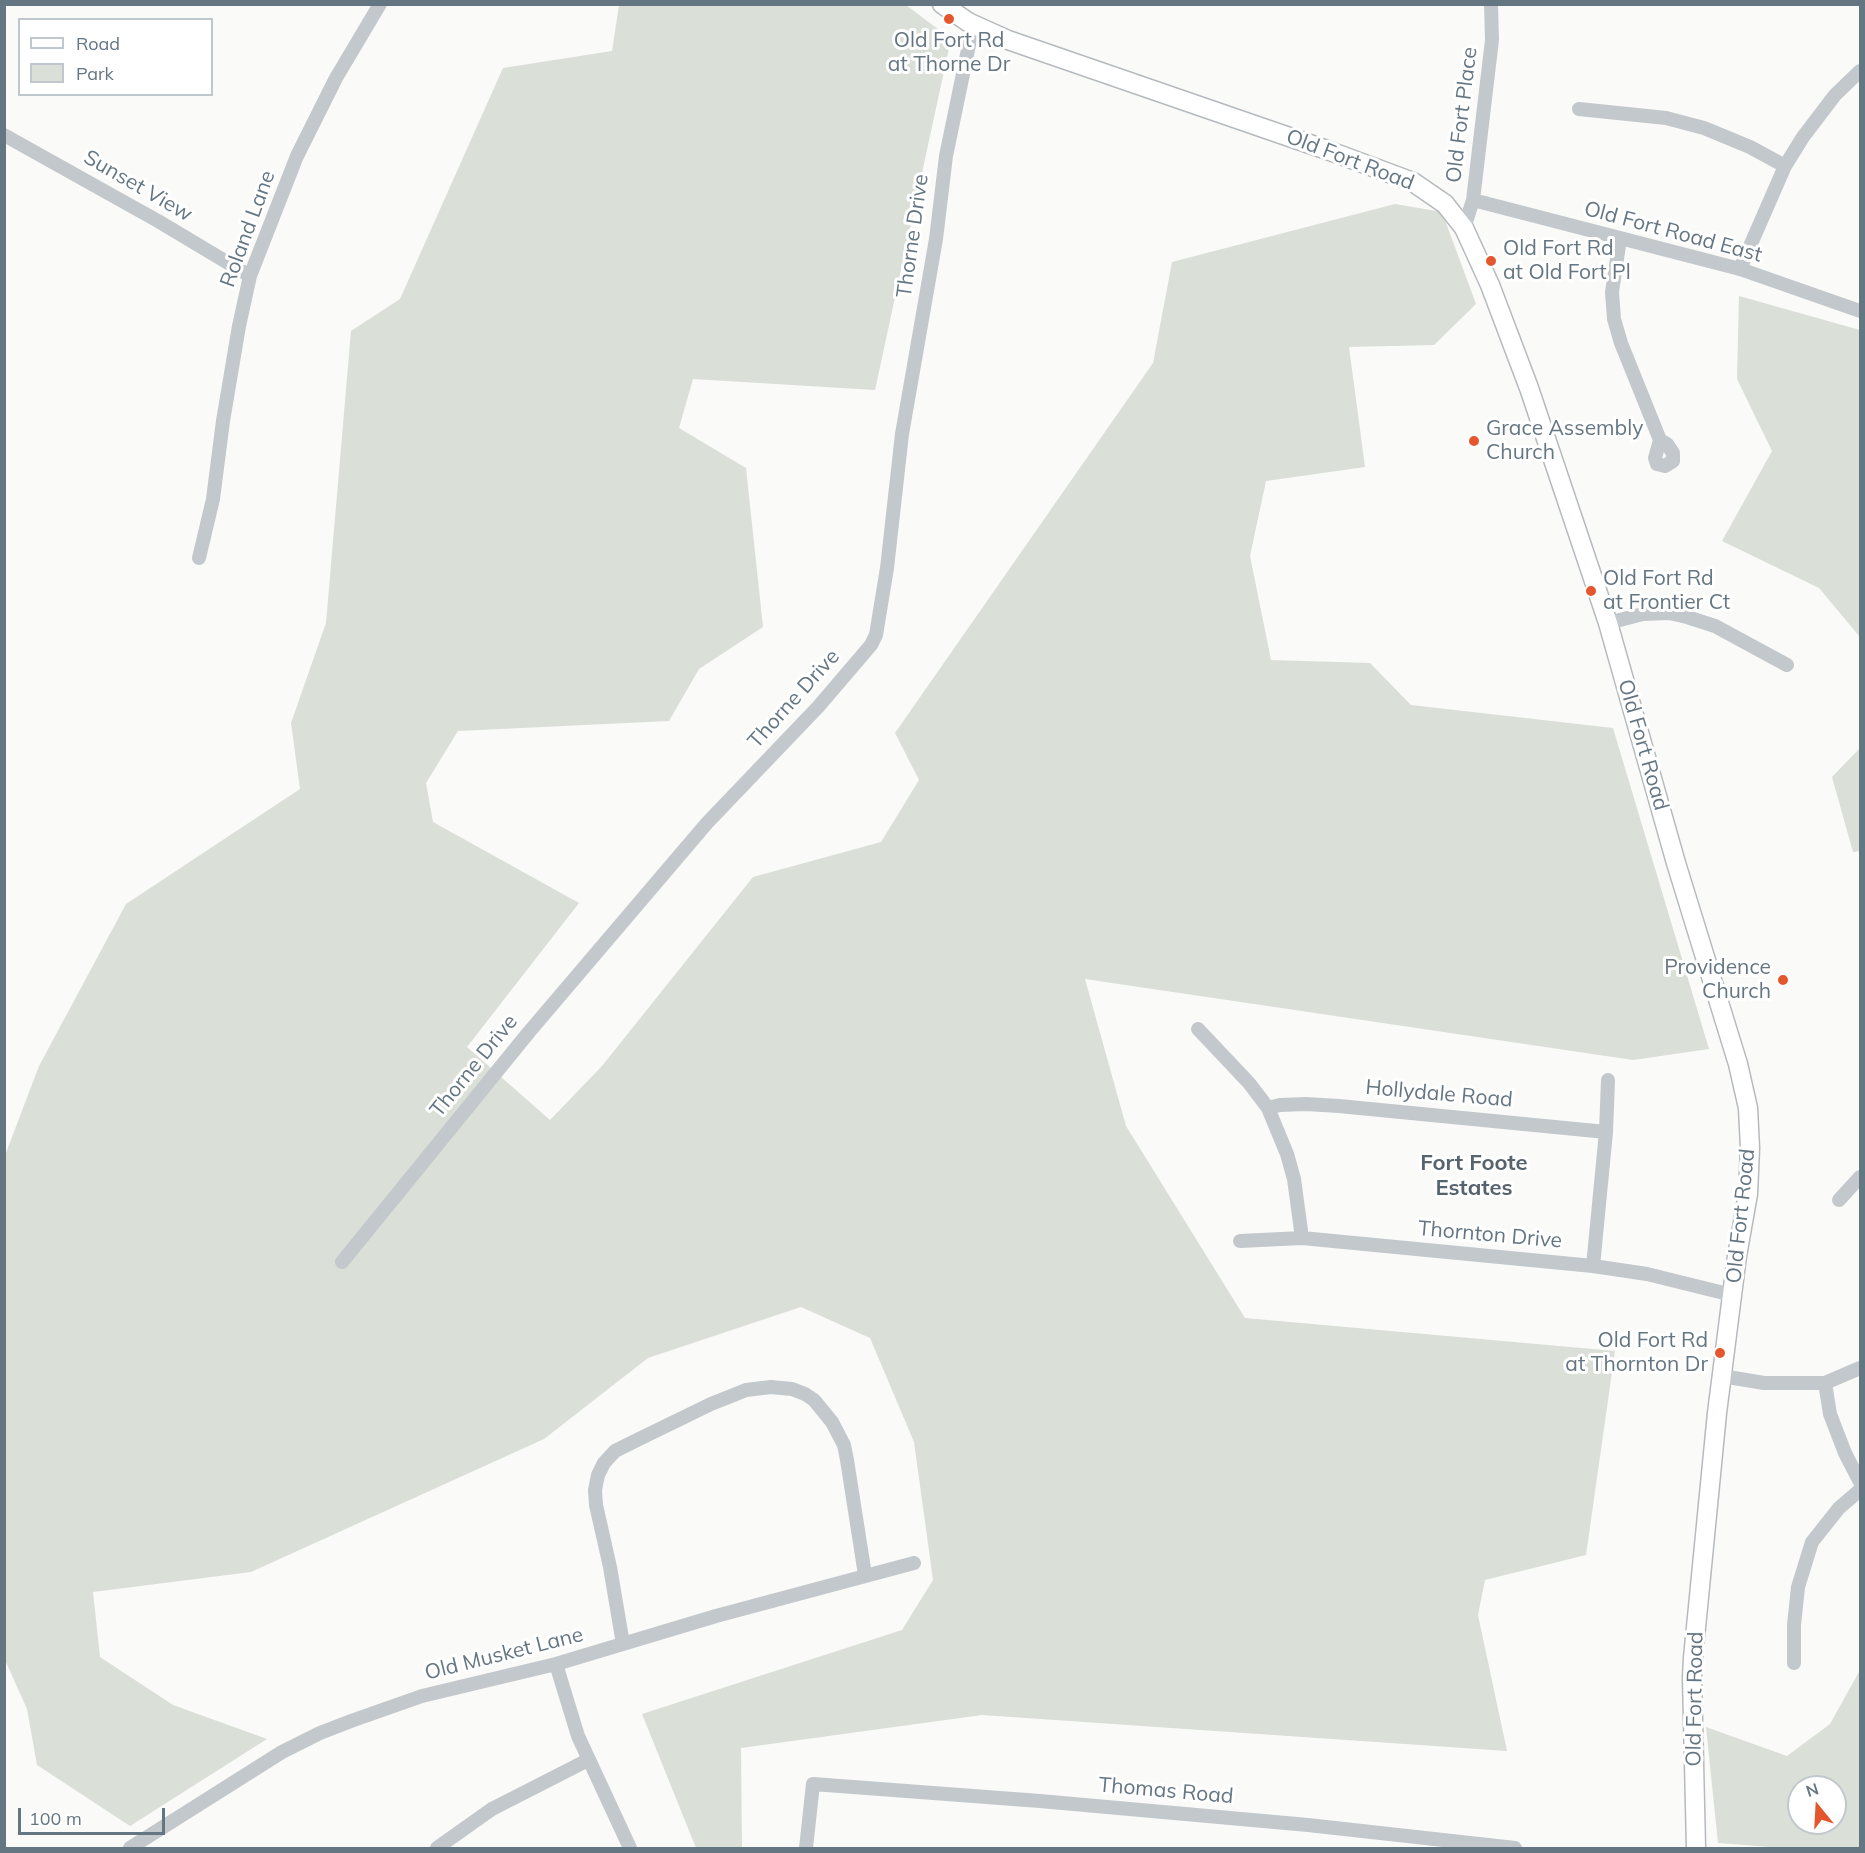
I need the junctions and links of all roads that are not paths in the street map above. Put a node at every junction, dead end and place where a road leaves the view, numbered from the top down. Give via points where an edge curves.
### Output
1 (380, 4) edge
2 (1491, 4) edge
3 (948, 6) edge
4 (976, 26) junction
5 (1860, 71) edge
6 (1580, 109) dead end
7 (4, 135) edge
8 (1785, 166) junction
9 (1473, 200) junction
10 (1464, 228) junction
11 (1620, 239) junction
12 (1740, 269) junction
13 (250, 276) junction
14 (1860, 311) edge
15 (1660, 440) dead end
16 (199, 558) dead end
17 (1608, 623) junction
18 (1787, 665) dead end
19 (1198, 1029) dead end
20 (1608, 1080) dead end
21 (1268, 1108) junction
22 (1606, 1132) junction
23 (1860, 1177) edge
24 (1839, 1200) dead end
25 (1302, 1239) junction
26 (1240, 1241) dead end
27 (342, 1262) dead end
28 (1593, 1266) junction
29 (1732, 1295) junction
30 (1860, 1368) edge
31 (1722, 1376) junction
32 (1825, 1383) junction
33 (1860, 1482) edge
34 (1860, 1490) edge
35 (914, 1563) dead end
36 (865, 1575) junction
37 (623, 1644) junction
38 (1794, 1663) dead end
39 (556, 1664) junction
40 (588, 1760) junction
41 (1486, 1847) edge
42 (130, 1848) edge
43 (437, 1848) edge
44 (630, 1848) edge
45 (806, 1848) edge
46 (1515, 1848) edge
47 (1696, 1848) edge

1 - 13 street, Roland Lane via 336,78 297,156
2 - 9 street, Old Fort Place via 1492,40
3 - 4 main road, Old Fort Road
4 - 10 main road, Old Fort Road via 1403,177 1438,198
4 - 27 street, Thorne Drive via 946,156 936,239 902,434 887,568 871,645 818,707 707,822 522,1040
5 - 8 street via 1821,112
6 - 8 street via 1666,118 1704,128
7 - 13 street, Sunset View
8 - 12 street
9 - 10 street, Old Fort Place
9 - 11 street, Old Fort Road East
10 - 17 main road, Old Fort Road via 1530,387
11 - 12 street, Old Fort Road East
11 - 15 street via 1612,292 1614,319
12 - 14 street, Old Fort Road East
13 - 16 street, Roland Lane via 223,421 213,500
17 - 18 street via 1643,614 1687,617 1715,626
17 - 29 main road, Old Fort Road via 1745,1092 1749,1170
19 - 21 street
20 - 22 street
21 - 22 street, Hollydale Road via 1339,1106
21 - 25 street via 1294,1179
22 - 28 street
23 - 24 street
25 - 26 street, Thornton Drive
25 - 28 street, Thornton Drive
28 - 29 street, Thornton Drive via 1647,1274
29 - 31 main road, Old Fort Road
30 - 32 street
31 - 32 street via 1764,1383
31 - 47 main road, Old Fort Road via 1692,1677
32 - 33 street via 1830,1414
34 - 38 street via 1839,1508 1812,1542 1798,1587
35 - 36 street, Old Musket Lane
36 - 37 street, Old Musket Lane
36 - 37 street via 846,1453 832,1422 814,1400 799,1391 771,1387 746,1390 615,1451 598,1475 596,1505
37 - 39 street, Old Musket Lane
39 - 40 street
39 - 42 street, Old Musket Lane via 422,1696 320,1733 246,1774
40 - 43 street via 492,1809
40 - 44 street
41 - 45 street, Thomas Road via 1308,1825 813,1784
41 - 46 street, Thomas Road

